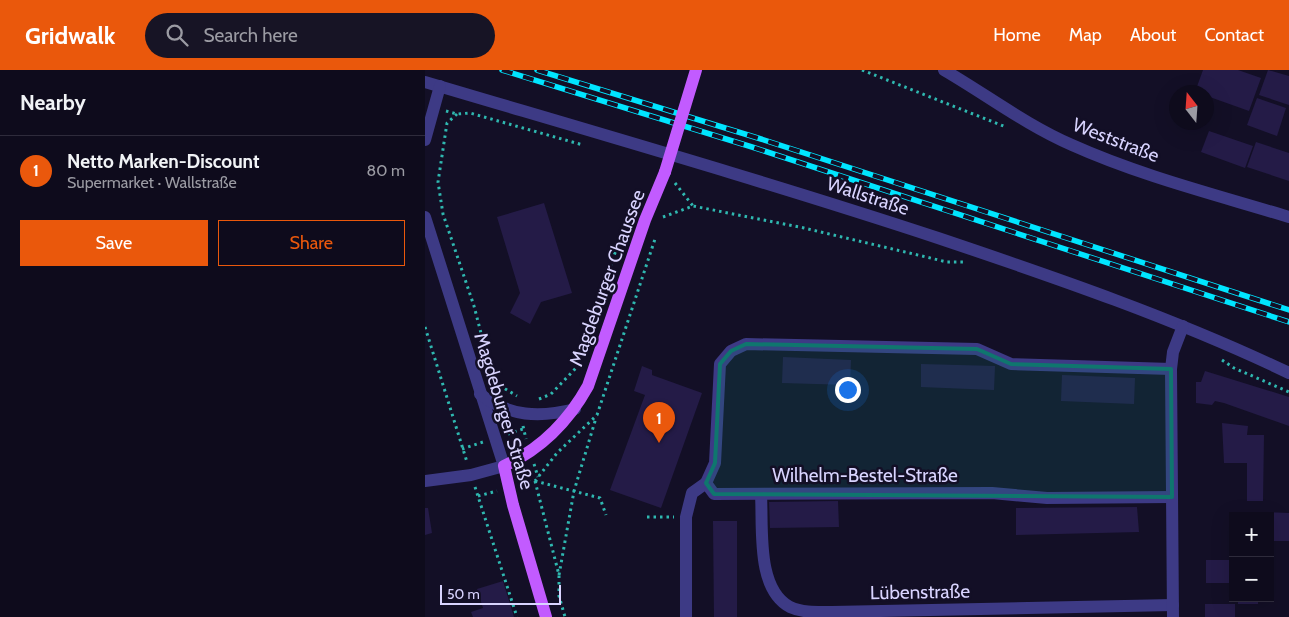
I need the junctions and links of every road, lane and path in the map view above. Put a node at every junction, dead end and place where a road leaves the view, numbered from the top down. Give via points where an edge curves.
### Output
1 (697, 70) edge
2 (862, 70) edge
3 (944, 70) edge
4 (425, 82) edge
5 (439, 86) junction
6 (1015, 130) dead end
7 (425, 140) edge
8 (587, 146) dead end
9 (674, 183) dead end
10 (693, 206) junction
11 (425, 217) edge
12 (663, 217) dead end
13 (1289, 217) edge
14 (629, 219) dead end
15 (955, 257) dead end
16 (1183, 326) junction
17 (425, 327) edge
18 (1221, 359) dead end
19 (1171, 369) junction
20 (1289, 373) edge
21 (1289, 392) edge
22 (480, 394) junction
23 (523, 400) dead end
24 (531, 400) dead end
25 (575, 409) junction
26 (597, 415) dead end
27 (494, 438) junction
28 (504, 466) junction
29 (425, 481) edge
30 (706, 483) junction
31 (574, 491) junction
32 (761, 495) junction
33 (478, 496) dead end
34 (1172, 497) junction
35 (606, 516) dead end
36 (647, 517) dead end
37 (686, 517) junction
38 (559, 575) junction
39 (1173, 611) edge
40 (517, 617) edge
41 (546, 617) edge
42 (565, 617) edge
43 (686, 617) edge

1 - 25 main road, Magdeburger Chaussee, bridge via 665,172 636,245 597,363
2 - 6 path
3 - 13 street, Weststraße via 1009,112 1071,145 1114,162
4 - 5 street, Wallstraße
5 - 7 street
5 - 16 street, Wallstraße via 867,215 1092,291
8 - 23 path via 470,113 457,114 447,123 438,182 443,214 474,306 489,368 501,387
9 - 10 path
10 - 12 path
10 - 15 path via 947,262 964,261
11 - 22 street, Magdeburger Straße
14 - 24 path via 576,368 551,394
16 - 19 street, Lübenstraße via 1173,352
16 - 20 street, Wallstraße
17 - 27 path via 462,449
18 - 21 path
19 - 30 street via 1011,364 977,349 746,344 731,351 721,364 715,463
19 - 34 street, Lübenstraße
22 - 25 street via 498,406 522,414 546,415
22 - 27 street, Magdeburger Straße
25 - 28 main road, Magdeburger Chaussee via 545,440
26 - 31 path
27 - 28 street, Magdeburger Straße
28 - 29 street via 471,475
28 - 41 main road, Magdeburger Straße
30 - 32 street, Wilhelm-Bestel-Straße via 714,494
30 - 37 street via 692,493
31 - 35 path via 600,498
31 - 38 path
31 - 38 path via 535,481
32 - 34 street, Wilhelm-Bestel-Straße via 992,493 1047,498
32 - 39 street, Lübenstraße via 764,564 770,586 779,599 808,612
33 - 40 path
34 - 39 street, Lübenstraße
36 - 37 path
37 - 43 street
38 - 42 path via 559,596

